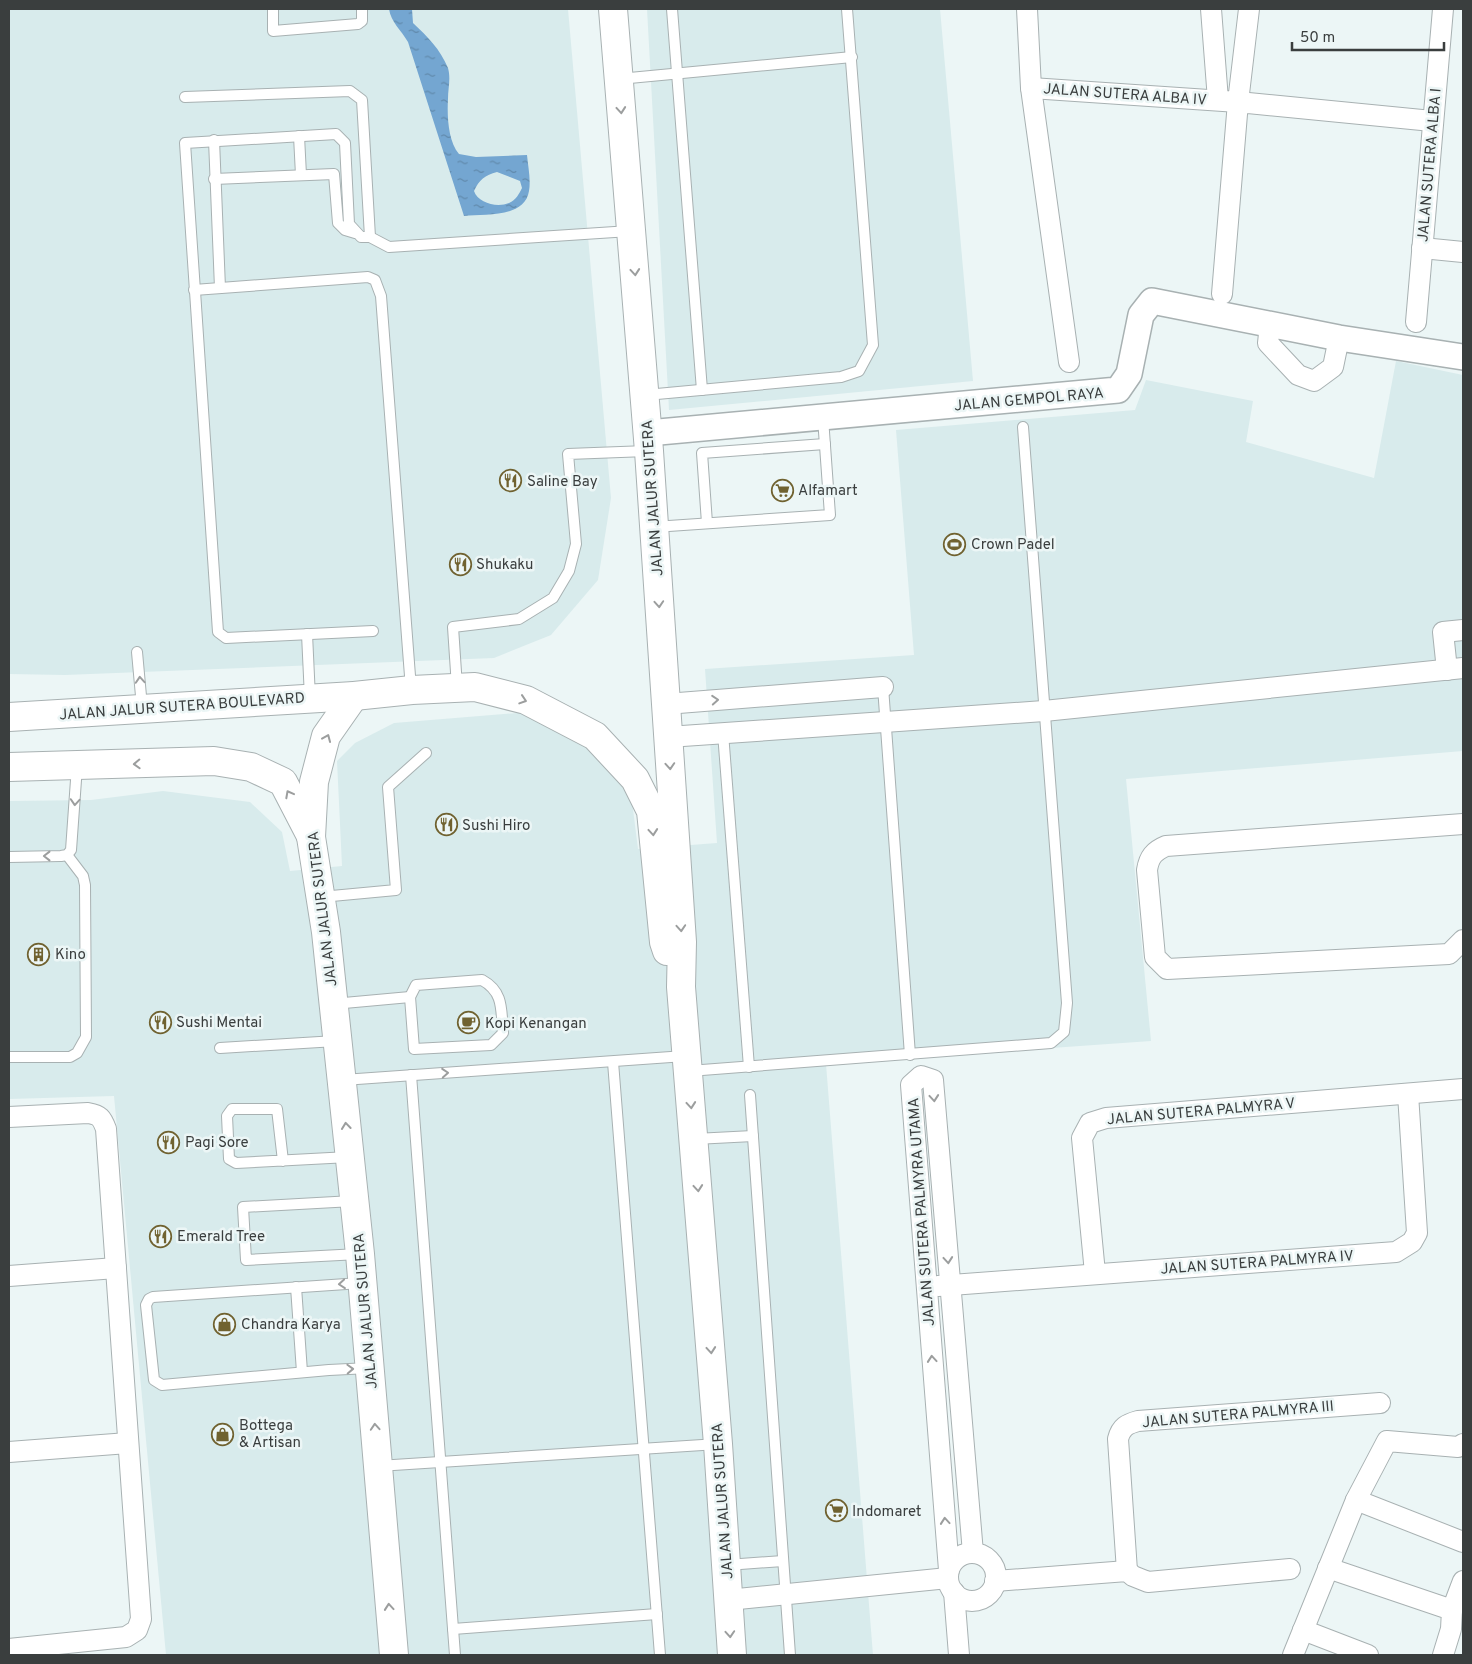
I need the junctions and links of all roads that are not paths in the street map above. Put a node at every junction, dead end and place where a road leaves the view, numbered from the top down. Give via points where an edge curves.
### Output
1 (273, 9) edge
2 (362, 9) edge
3 (613, 9) edge
4 (672, 9) edge
5 (847, 9) edge
6 (1027, 9) edge
7 (1211, 9) edge
8 (1249, 9) edge
9 (1444, 9) edge
10 (852, 58) junction
11 (676, 74) junction
12 (619, 79) junction
13 (1031, 88) junction
14 (186, 98) dead end
15 (1228, 101) junction
16 (1432, 121) junction
17 (298, 136) junction
18 (214, 140) junction
19 (300, 175) junction
20 (214, 179) junction
21 (631, 231) junction
22 (356, 234) junction
23 (370, 237) junction
24 (1422, 248) junction
25 (1463, 252) edge
26 (220, 288) junction
27 (194, 290) junction
28 (1222, 294) dead end
29 (1416, 322) dead end
30 (1270, 325) junction
31 (1339, 338) junction
32 (1463, 357) edge
33 (1069, 362) dead end
34 (702, 390) junction
35 (645, 395) junction
36 (823, 418) junction
37 (1023, 427) dead end
38 (648, 442) junction
39 (825, 444) junction
40 (707, 524) junction
41 (654, 527) junction
42 (1463, 630) edge
43 (372, 631) dead end
44 (307, 634) junction
45 (137, 652) dead end
46 (1455, 669) edge
47 (883, 687) joint
48 (457, 688) junction
49 (412, 690) junction
50 (354, 696) junction
51 (310, 698) junction
52 (666, 704) junction
53 (142, 708) junction
54 (1044, 711) junction
55 (9, 717) edge
56 (885, 722) junction
57 (724, 733) junction
58 (668, 737) junction
59 (426, 753) dead end
60 (9, 766) edge
61 (77, 766) junction
62 (1463, 824) edge
63 (311, 837) junction
64 (67, 855) junction
65 (9, 857) edge
66 (320, 897) junction
67 (1463, 940) edge
68 (681, 987) junction
69 (410, 996) junction
70 (333, 1004) junction
71 (337, 1041) junction
72 (220, 1048) dead end
73 (910, 1055) junction
74 (9, 1057) edge
75 (613, 1062) junction
76 (687, 1064) junction
77 (749, 1067) junction
78 (410, 1075) junction
79 (341, 1080) junction
80 (1463, 1089) edge
81 (1408, 1094) junction
82 (750, 1095) dead end
83 (9, 1117) edge
84 (753, 1136) junction
85 (694, 1139) junction
86 (350, 1157) junction
87 (283, 1161) junction
88 (354, 1201) junction
89 (360, 1254) junction
90 (116, 1268) junction
91 (1095, 1273) junction
92 (9, 1276) edge
93 (362, 1283) junction
94 (950, 1284) junction
95 (296, 1287) junction
96 (926, 1287) junction
97 (370, 1368) junction
98 (302, 1372) junction
99 (1380, 1403) dead end
100 (128, 1443) junction
101 (718, 1444) junction
102 (1463, 1444) edge
103 (643, 1449) junction
104 (9, 1452) edge
105 (438, 1462) junction
106 (377, 1466) junction
107 (1356, 1500) junction
108 (1463, 1542) edge
109 (973, 1553) junction
110 (783, 1561) junction
111 (726, 1565) junction
112 (1328, 1568) junction
113 (1127, 1570) junction
114 (1290, 1570) dead end
115 (950, 1580) junction
116 (995, 1581) junction
117 (1463, 1581) edge
118 (786, 1594) junction
119 (728, 1600) junction
120 (1452, 1610) junction
121 (656, 1614) junction
122 (453, 1629) junction
123 (1303, 1630) junction
124 (9, 1649) edge
125 (394, 1655) edge
126 (455, 1655) edge
127 (660, 1655) edge
128 (732, 1655) edge
129 (790, 1655) edge
130 (959, 1655) edge
131 (1293, 1655) edge
132 (1368, 1655) edge
133 (1443, 1655) edge

1 - 2 lane via 273,30 358,24 362,21
3 - 12 main road, JALAN JALUR SUTERA
4 - 11 lane
5 - 10 lane
6 - 13 street, JALAN SUTERA ALBA IV
7 - 15 street
8 - 15 street
9 - 16 street, JALAN SUTERA ALBA I
10 - 11 lane
10 - 34 lane via 873,345 859,371 841,377
11 - 12 lane
11 - 34 lane
12 -> 21 main road, JALAN JALUR SUTERA
13 - 15 street, JALAN SUTERA ALBA IV
13 - 33 street
14 - 23 lane via 350,91 362,100
15 - 16 street, JALAN SUTERA ALBA IV
15 - 28 street
16 - 24 street, JALAN SUTERA ALBA I
17 - 18 lane
17 - 19 lane
17 - 22 lane via 336,134 345,142 349,224
18 - 20 lane
18 - 27 lane via 185,143
19 - 20 lane
19 - 22 lane via 334,174 338,222 345,230
20 - 26 lane
21 - 23 lane via 389,247
21 -> 35 main road, JALAN JALUR SUTERA
22 - 23 lane
24 - 25 street
24 - 29 street, JALAN SUTERA ALBA I
26 - 27 lane
26 - 49 lane via 368,277 375,280 379,288
27 - 44 lane via 218,632 226,638
30 - 31 street, JALAN GEMPOL RAYA
30 - 31 street via 1268,343 1298,375 1314,381 1333,368
30 - 36 street, JALAN GEMPOL RAYA via 1152,301 1141,315 1129,374 1118,390
31 - 32 street, JALAN GEMPOL RAYA
34 - 35 lane
35 - 38 main road, JALAN JALUR SUTERA
36 - 38 street, JALAN GEMPOL RAYA
36 - 39 lane
37 - 54 lane
38 - 41 main road, JALAN JALUR SUTERA
38 - 48 lane via 568,454 576,544 569,571 552,598 519,619 453,627
39 - 40 lane via 702,453
39 - 40 lane via 830,515
40 - 41 lane
41 -> 52 main road, JALAN JALUR SUTERA
42 - 46 street via 1443,632
43 - 44 lane
44 - 51 lane
53 -> 45 lane
46 - 54 street
52 -> 47 street
47 - 56 lane
48 - 49 main road, JALAN JALUR SUTERA
48 -> 68 main road, JALAN JALUR SUTERA via 476,687 526,700 595,736 635,779 652,811 664,942
49 - 50 main road, JALAN JALUR SUTERA
50 - 51 main road, JALAN JALUR SUTERA BOULEVARD
63 -> 50 main road, JALAN JALUR SUTERA via 314,782 326,736
51 - 53 main road, JALAN JALUR SUTERA BOULEVARD
52 - 58 main road, JALAN JALUR SUTERA
53 - 55 main road, JALAN JALUR SUTERA BOULEVARD
54 - 56 street
54 - 73 lane via 1067,1003 1064,1032 1050,1043
56 - 57 street
56 - 73 lane
57 - 58 street
57 - 77 lane
58 -> 68 main road, JALAN JALUR SUTERA via 682,942
59 - 66 lane via 388,787 396,890
60 - 61 main road
63 -> 61 main road via 283,782 251,767 214,761
61 -> 64 lane via 71,850
62 - 67 street via 1166,846 1156,850 1147,870 1155,956 1167,969 1449,954
63 - 66 main road, JALAN JALUR SUTERA
64 -> 65 lane
64 - 74 lane via 83,876 85,885 86,1037 78,1053 70,1057
66 - 70 main road, JALAN JALUR SUTERA
68 - 76 main road, JALAN JALUR SUTERA
69 - 69 lane via 416,986 482,980 494,986 500,997 503,1032 491,1045 414,1049
69 - 70 lane
70 - 71 main road, JALAN JALUR SUTERA
71 - 72 lane
71 - 79 main road, JALAN JALUR SUTERA
73 - 77 lane
75 - 76 lane
78 -> 75 lane
75 - 103 lane
76 - 77 lane
76 -> 85 main road, JALAN JALUR SUTERA
78 - 79 lane
78 - 105 lane
86 -> 79 main road, JALAN JALUR SUTERA
80 - 81 street, JALAN SUTERA PALMYRA V
81 - 91 street, JALAN SUTERA PALMYRA IV via 1417,1233 1412,1242 1396,1252
81 - 91 street, JALAN SUTERA PALMYRA V via 1106,1118 1090,1123 1082,1138
82 - 84 lane
83 - 90 street via 88,1113 103,1119
84 - 85 lane
84 - 110 lane
85 -> 101 main road, JALAN JALUR SUTERA
86 - 87 lane
86 - 88 main road, JALAN JALUR SUTERA
87 - 87 lane via 236,1163 229,1159 227,1116 232,1109 277,1108
88 - 89 main road, JALAN JALUR SUTERA
88 - 89 lane via 243,1207 246,1260
89 - 93 main road, JALAN JALUR SUTERA
90 - 92 street
90 - 100 street
91 - 94 street, JALAN SUTERA PALMYRA IV
93 -> 95 lane
93 - 97 main road, JALAN JALUR SUTERA
94 - 96 street, JALAN SUTERA PALMYRA IV
96 -> 94 street, JALAN SUTERA PALMYRA UTAMA via 911,1085 921,1076 933,1080
94 - 109 street, JALAN SUTERA PALMYRA UTAMA
95 - 98 lane
95 - 98 lane via 153,1297 146,1304 154,1380 158,1384
115 -> 96 street, JALAN SUTERA PALMYRA UTAMA
98 -> 97 lane
106 -> 97 main road, JALAN JALUR SUTERA
99 - 113 street, JALAN SUTERA PALMYRA III via 1127,1424 1118,1439
100 - 104 street
100 - 124 street via 141,1619 137,1630 126,1637
101 - 103 lane
101 - 111 main road, JALAN JALUR SUTERA
102 - 107 street via 1458,1447 1387,1441
103 - 105 lane
103 - 121 lane
105 - 106 lane
105 - 122 lane
125 -> 106 main road, JALAN JALUR SUTERA
107 - 108 street
107 - 112 street
109 - 115 street via 958,1557
109 - 116 street via 988,1559 993,1566
110 - 111 lane
110 - 118 lane
111 - 119 main road, JALAN JALUR SUTERA
112 - 120 street
112 - 123 street
113 - 114 street via 1148,1582
113 - 116 street
115 - 116 street via 959,1597 966,1600 982,1599
115 - 118 street
115 - 130 street, JALAN SUTERA PALMYRA UTAMA
117 - 120 street
118 - 119 street
118 - 129 lane
119 -> 128 main road, JALAN JALUR SUTERA
120 - 133 street via 1451,1629
121 - 122 lane
121 - 127 lane
122 - 126 lane
123 - 131 street
123 - 132 street

